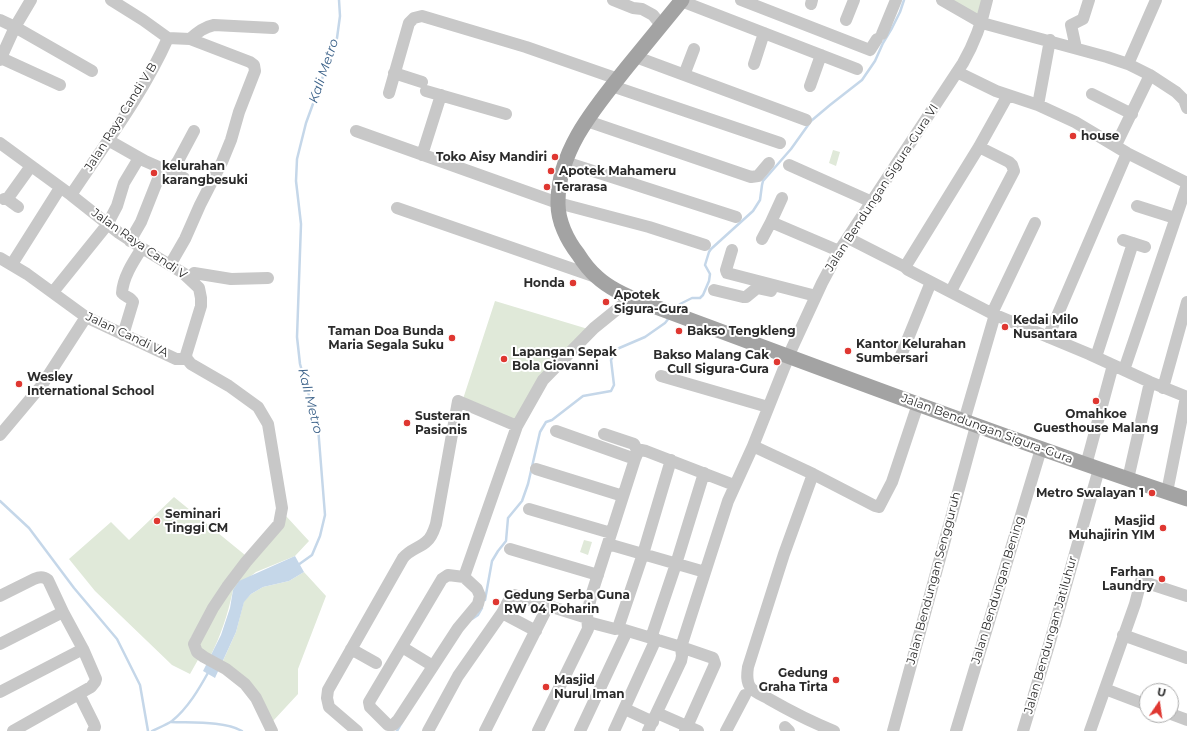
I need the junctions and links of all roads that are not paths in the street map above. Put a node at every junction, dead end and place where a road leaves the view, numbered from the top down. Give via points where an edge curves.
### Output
1 (31, 0) edge
2 (112, 0) edge
3 (682, 0) edge
4 (741, 0) edge
5 (854, 0) edge
6 (896, 0) edge
7 (942, 0) edge
8 (987, 0) edge
9 (1089, 0) edge
10 (1156, 0) edge
11 (619, 1) edge
12 (0, 20) edge
13 (846, 20) dead end
14 (660, 22) junction
15 (982, 23) junction
16 (15, 26) junction
17 (273, 28) dead end
18 (764, 33) junction
19 (168, 38) junction
20 (190, 39) junction
21 (1050, 40) junction
22 (1076, 48) junction
23 (694, 49) dead end
24 (821, 55) junction
25 (636, 57) junction
26 (1, 59) edge
27 (754, 64) dead end
28 (1128, 64) junction
29 (857, 69) dead end
30 (92, 71) dead end
31 (957, 72) junction
32 (394, 73) junction
33 (684, 75) junction
34 (1150, 75) junction
35 (615, 82) junction
36 (60, 86) dead end
37 (810, 86) dead end
38 (389, 93) dead end
39 (1092, 94) dead end
40 (441, 95) junction
41 (1008, 95) junction
42 (1038, 105) junction
43 (1187, 108) edge
44 (506, 114) dead end
45 (1132, 114) junction
46 (806, 120) dead end
47 (587, 121) junction
48 (194, 131) dead end
49 (356, 131) dead end
50 (108, 140) junction
51 (780, 143) dead end
52 (1, 145) edge
53 (1116, 145) junction
54 (979, 147) junction
55 (1127, 154) junction
56 (422, 155) junction
57 (139, 158) junction
58 (565, 162) junction
59 (770, 163) dead end
60 (789, 165) dead end
61 (31, 166) junction
62 (166, 170) junction
63 (184, 178) dead end
64 (1187, 184) edge
65 (66, 192) junction
66 (782, 198) dead end
67 (3, 200) edge
68 (872, 202) junction
69 (558, 203) junction
70 (1137, 206) dead end
71 (18, 207) dead end
72 (397, 208) dead end
73 (736, 217) dead end
74 (1175, 218) junction
75 (771, 222) junction
76 (1035, 223) dead end
77 (107, 224) junction
78 (848, 238) junction
79 (762, 239) dead end
80 (130, 240) junction
81 (705, 245) dead end
82 (1145, 247) dead end
83 (142, 248) junction
84 (732, 250) dead end
85 (839, 251) junction
86 (0, 258) edge
87 (12, 264) junction
88 (170, 265) junction
89 (905, 267) junction
90 (268, 278) dead end
91 (597, 278) junction
92 (192, 280) junction
93 (931, 282) junction
94 (714, 290) dead end
95 (951, 291) junction
96 (53, 292) junction
97 (631, 298) junction
98 (814, 300) junction
99 (1187, 302) edge
100 (993, 314) junction
101 (86, 317) junction
102 (123, 335) junction
103 (1048, 337) junction
104 (788, 357) junction
105 (1096, 357) junction
106 (900, 358) dead end
107 (186, 359) junction
108 (1118, 368) junction
109 (661, 376) dead end
110 (1150, 382) junction
111 (1162, 388) junction
112 (1186, 397) edge
113 (918, 404) junction
114 (768, 406) junction
115 (970, 423) junction
116 (517, 426) junction
117 (556, 431) dead end
118 (604, 434) dead end
119 (0, 435) edge
120 (753, 446) junction
121 (1040, 449) junction
122 (634, 456) junction
123 (671, 460) junction
124 (1092, 467) junction
125 (536, 469) dead end
126 (704, 473) junction
127 (813, 474) junction
128 (1128, 479) junction
129 (734, 485) junction
130 (1167, 492) junction
131 (623, 496) junction
132 (1187, 499) edge
133 (529, 509) dead end
134 (610, 538) junction
135 (510, 549) dead end
136 (643, 554) junction
137 (676, 564) junction
138 (705, 572) junction
139 (598, 575) junction
140 (464, 577) junction
141 (0, 596) edge
142 (1187, 596) edge
143 (548, 606) junction
144 (63, 612) junction
145 (502, 613) junction
146 (588, 620) junction
147 (623, 630) junction
148 (536, 631) junction
149 (1123, 635) junction
150 (653, 638) junction
151 (0, 644) edge
152 (402, 647) junction
153 (681, 647) junction
154 (83, 648) junction
155 (351, 649) junction
156 (1187, 658) edge
157 (376, 663) dead end
158 (433, 666) junction
159 (1105, 689) junction
160 (0, 692) edge
161 (79, 694) junction
162 (745, 695) dead end
163 (1139, 702) edge
164 (625, 709) junction
165 (653, 722) edge
166 (690, 729) edge
167 (1026, 730) edge
168 (13, 731) edge
169 (94, 731) edge
170 (272, 731) edge
171 (357, 731) edge
172 (428, 731) edge
173 (485, 731) edge
174 (538, 731) edge
175 (580, 731) edge
176 (614, 731) edge
177 (726, 731) edge
178 (834, 731) edge
179 (893, 731) edge
180 (956, 731) edge
181 (1090, 731) edge

1 - 16 street
2 - 19 street
3 - 14 main road, Jalan Bendungan Sigura-Gura
3 - 18 street
4 - 6 street via 870,50
5 - 13 street
7 - 15 street
8 - 15 street, Jalan Bendungan Sigura-Gura VI
9 - 22 street via 1084,19 1071,25
10 - 28 street
11 - 14 street via 654,15
12 - 16 street
14 - 25 main road, Jalan Bendungan Sigura-Gura
15 - 21 street
15 - 31 street, Jalan Bendungan Sigura-Gura VI via 973,46
16 - 26 street
16 - 30 street
17 - 20 street via 214,25 200,30
18 - 24 street
18 - 27 street
19 - 20 street
19 - 50 street, Jalan Raya Candi V B via 137,95
20 - 88 street via 250,62 255,71 227,151
21 - 22 street
21 - 42 street
22 - 28 street
23 - 33 street
24 - 29 street
24 - 37 street
25 - 33 street
25 - 35 main road, Jalan Bendungan Sigura-Gura
26 - 36 street
28 - 34 street
31 - 41 street
31 - 68 street, Jalan Bendungan Sigura-Gura VI
32 - 35 street via 409,24 414,18 422,16 526,47
32 - 38 street
32 - 40 street
33 - 46 street
34 - 43 street via 1176,92 1184,100
34 - 45 street
35 - 47 main road, Jalan Bendungan Sigura-Gura
35 - 51 street
39 - 45 street
40 - 44 street
40 - 56 street
41 - 42 street
41 - 54 street
42 - 53 street
45 - 53 street
47 - 58 main road, Jalan Bendungan Sigura-Gura
47 - 59 street via 751,177 758,176
48 - 62 street via 178,161
49 - 56 street
50 - 57 street
50 - 65 street, Jalan Raya Candi V B
52 - 61 street, Jalan Raya Candi V
53 - 55 street
54 - 89 street
54 - 95 street via 1009,162 1014,171
55 - 64 street
55 - 103 street
56 - 69 street
57 - 62 street
57 - 77 street via 124,183 117,206
58 - 69 main road, Jalan Bendungan Sigura-Gura
58 - 73 street
60 - 68 street
61 - 65 street, Jalan Raya Candi V
61 - 67 street
62 - 63 street
62 - 80 street
64 - 74 street, Jalan Bendungan Jatiluhur
65 - 77 street, Jalan Raya Candi V
65 - 87 street, Jalan Raya Candi V B
66 - 75 street
67 - 71 street
68 - 78 street, Jalan Bendungan Sigura-Gura VI
69 - 81 street
69 - 91 main road, Jalan Bendungan Sigura-Gura via 560,219 572,246
70 - 74 street
72 - 91 street
74 - 108 street, Jalan Bendungan Jatiluhur
75 - 79 street
75 - 85 street
76 - 100 street, Jalan Bendungan Sengguruh
77 - 80 street, Jalan Raya Candi V
77 - 96 street
78 - 85 street, Jalan Bendungan Sigura-Gura VI
78 - 89 street
80 - 83 street, Jalan Raya Candi V
82 - 105 street via 1128,242
83 - 88 street, Jalan Raya Candi V
83 - 102 street via 129,269 122,288 123,295 133,302
84 - 98 street via 727,272
85 - 98 street, Jalan Bendungan Sigura-Gura VI
86 - 87 street, Jalan Candi VA
87 - 96 street, Jalan Candi VA
88 - 92 street, Jalan Raya Candi V
89 - 93 street
90 - 92 street via 231,279 194,273
91 - 97 main road, Jalan Bendungan Sigura-Gura
92 - 107 street, Jalan Raya Candi V via 199,288 201,306
93 - 95 street
93 - 106 street
94 - 98 street via 746,297 757,288
95 - 100 street
96 - 101 street, Jalan Candi VA
97 - 104 main road, Jalan Bendungan Sigura-Gura
97 - 116 street via 594,328 543,380
98 - 104 street, Jalan Bendungan Sigura-Gura VI
99 - 111 street
100 - 103 street
100 - 115 street, Jalan Bendungan Sengguruh
101 - 102 street, Jalan Candi VA
101 - 119 street via 42,385
102 - 107 street, Jalan Candi VA via 176,359
103 - 105 street
104 - 113 main road, Jalan Bendungan Sigura-Gura
104 - 114 street, Jalan Bendungan Sigura-Gura VI
105 - 108 street
107 - 170 street, Jalan Candi VA via 247,399 264,415 268,424 282,508 279,524 233,578 194,644 197,652 226,669 252,692
108 - 110 street
108 - 124 street, Jalan Bendungan Jatiluhur
109 - 114 street
110 - 111 street
110 - 128 street
111 - 112 street
112 - 130 street
113 - 115 main road, Jalan Bendungan Sigura-Gura
113 - 127 street via 892,482 879,507
114 - 120 street, Jalan Bendungan Sigura-Gura VI
115 - 121 main road, Jalan Bendungan Sigura-Gura
115 - 179 street, Jalan Bendungan Sengguruh
116 - 140 street
116 - 155 street via 458,401 432,536 424,544 406,553
117 - 122 street
118 - 122 street via 634,444
120 - 127 street
120 - 129 street, Jalan Bendungan Sigura-Gura VI
121 - 124 main road, Jalan Bendungan Sigura-Gura
121 - 180 street, Jalan Bendungan Bening
122 - 123 street via 641,450
122 - 131 street
123 - 126 street
123 - 136 street
124 - 128 main road, Jalan Bendungan Sigura-Gura
124 - 167 street, Jalan Bendungan Jatiluhur
125 - 131 street
126 - 129 street
126 - 137 street
127 - 178 street via 784,554 747,676 752,689
128 - 130 main road, Jalan Bendungan Sigura-Gura
129 - 138 street, Jalan Bendungan Sigura-Gura VI
130 - 132 main road, Jalan Bendungan Sigura-Gura
131 - 134 street
133 - 134 street
134 - 136 street
134 - 139 street
135 - 139 street
136 - 137 street
136 - 147 street
137 - 138 street
137 - 150 street
138 - 153 street, Jalan Bendungan Sigura-Gura VI
139 - 146 street via 588,606
140 - 152 street via 448,575 442,579
140 - 158 street via 479,592 479,602
141 - 144 street via 38,577 45,578
142 - 149 street via 1141,581
143 - 145 street via 514,595
143 - 146 street
143 - 148 street
144 - 151 street
144 - 154 street
145 - 148 street
145 - 172 street via 458,676
146 - 147 street
146 - 174 street via 588,629
147 - 150 street
147 - 175 street
148 - 173 street
149 - 156 street
149 - 159 street
150 - 153 street
150 - 164 street
152 - 158 street
152 - 158 street via 369,703 388,725 393,725 398,720
153 - 165 street, Jalan Bendungan Sigura-Gura VI via 681,661
153 - 166 street via 715,660
154 - 160 street
154 - 161 street via 96,679 91,687
155 - 157 street
155 - 171 street via 329,687 327,698 329,707
159 - 163 street
159 - 181 street
161 - 168 street
161 - 169 street via 94,724
162 - 177 street
164 - 165 street
164 - 176 street
165 - 166 street

